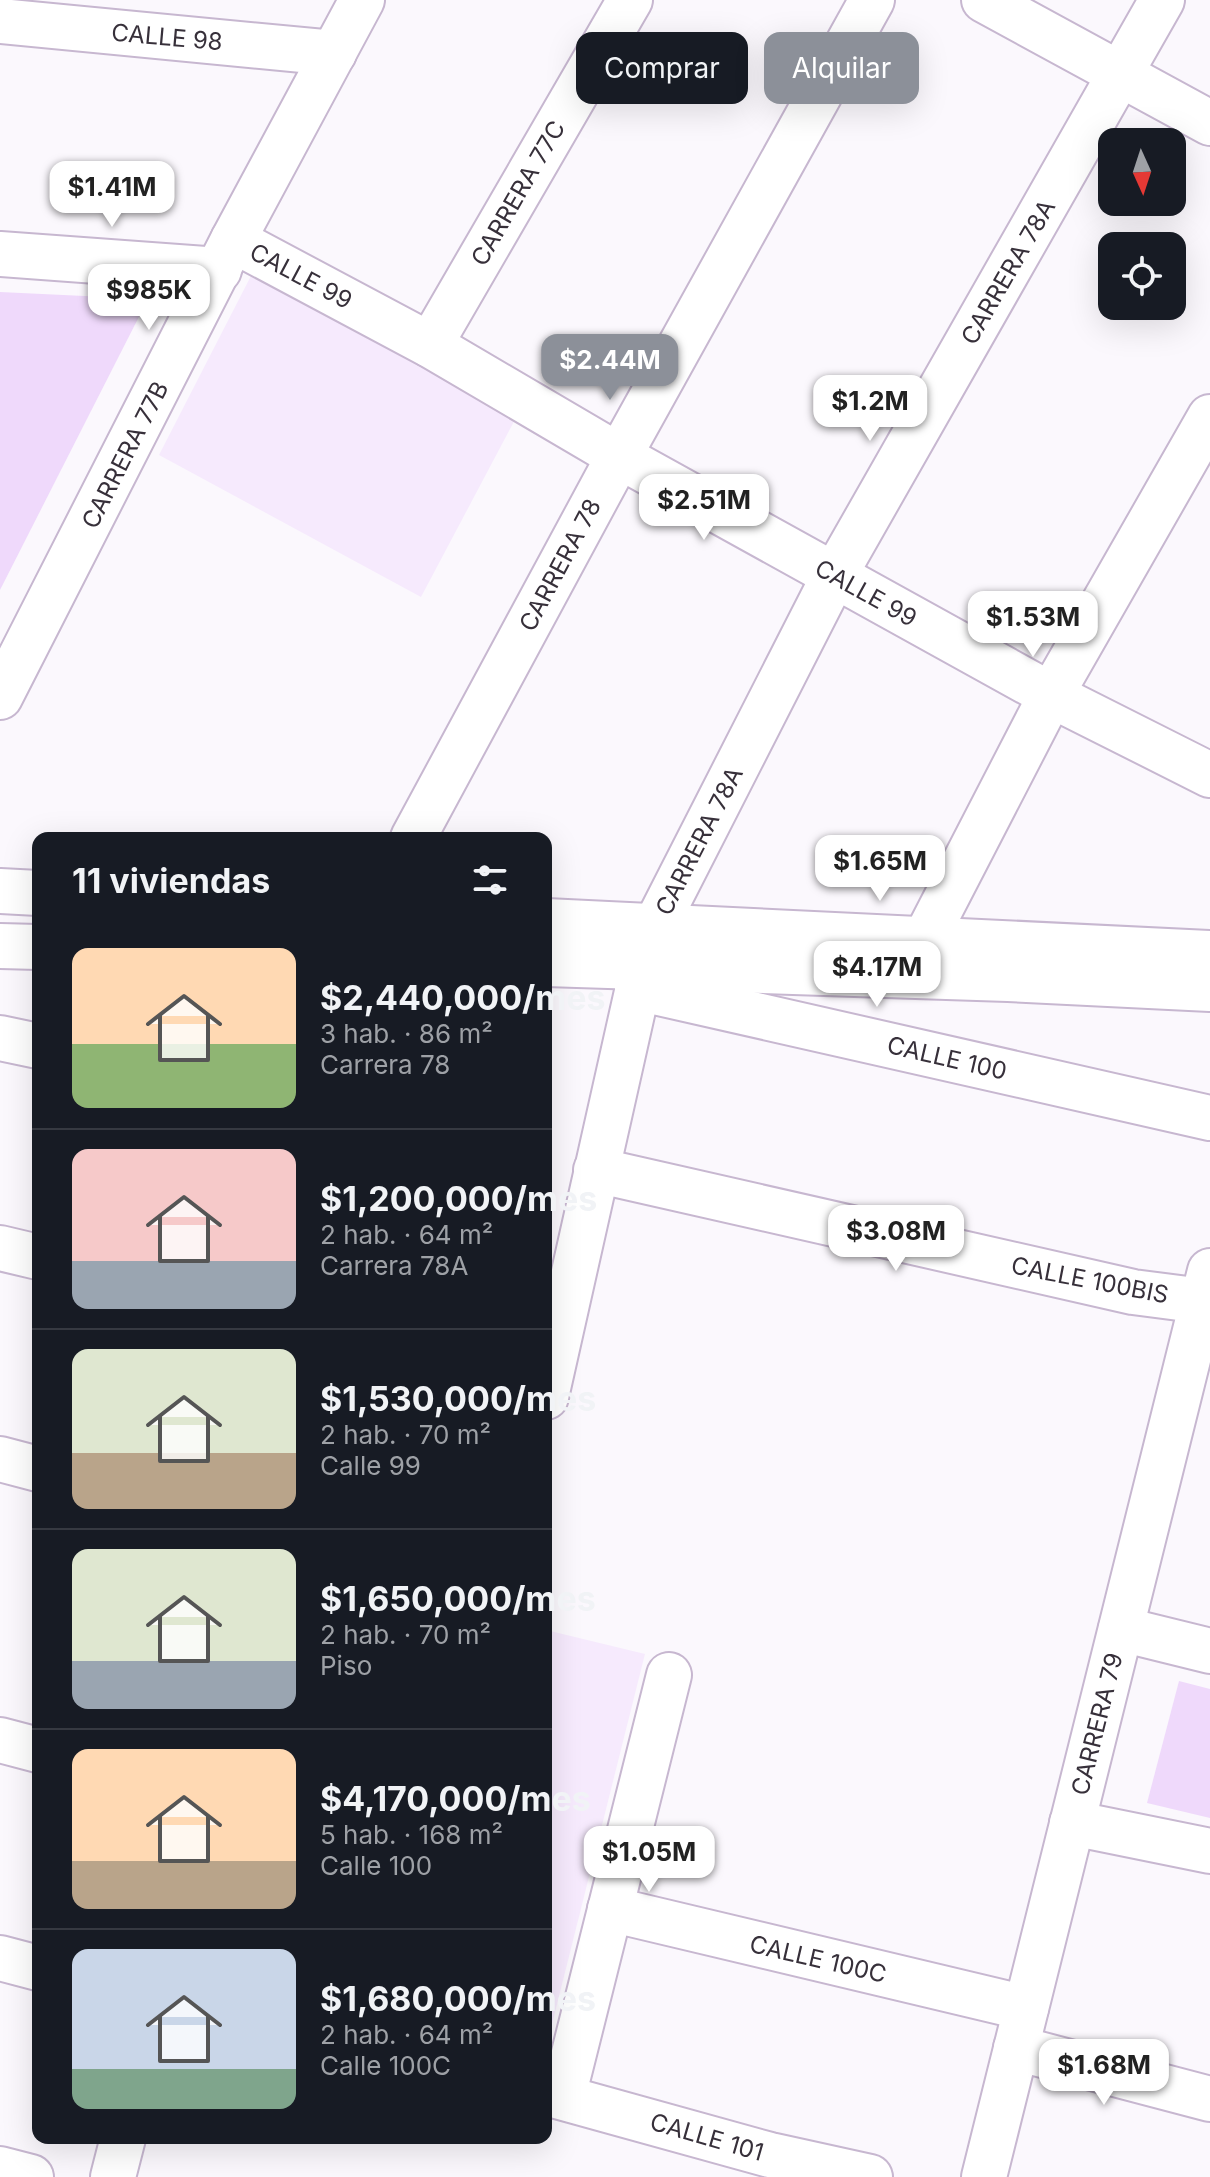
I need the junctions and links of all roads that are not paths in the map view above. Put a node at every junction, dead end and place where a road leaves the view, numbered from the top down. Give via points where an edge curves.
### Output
1 (362, 0) edge
2 (630, 0) edge
3 (872, 0) edge
4 (984, 0) edge
5 (1162, 0) edge
6 (0, 21) edge
7 (334, 53) junction
8 (1121, 75) junction
9 (1210, 123) edge
10 (0, 254) edge
11 (226, 255) junction
12 (430, 345) junction
13 (1210, 417) edge
14 (619, 456) junction
15 (834, 576) junction
16 (1051, 695) junction
17 (0, 697) edge
18 (1210, 775) edge
19 (416, 832) edge
20 (0, 891) edge
21 (32, 893) edge
22 (552, 923) edge
23 (925, 939) junction
24 (0, 946) edge
25 (32, 947) edge
26 (1210, 953) edge
27 (645, 960) junction
28 (552, 964) edge
29 (1210, 989) edge
30 (0, 1038) edge
31 (32, 1045) edge
32 (1210, 1118) edge
33 (596, 1170) junction
34 (0, 1248) edge
35 (32, 1256) edge
36 (1208, 1291) edge
37 (552, 1370) edge
38 (0, 1459) edge
39 (32, 1467) edge
40 (1121, 1629) junction
41 (1210, 1651) edge
42 (669, 1675) dead end
43 (0, 1740) edge
44 (32, 1748) edge
45 (1072, 1823) junction
46 (1210, 1851) edge
47 (610, 1909) junction
48 (0, 1958) edge
49 (32, 1966) edge
50 (1021, 2028) junction
51 (554, 2095) edge
52 (1210, 2099) edge
53 (121, 2144) edge
54 (767, 2166) edge
55 (0, 2169) edge
56 (31, 2177) edge
57 (113, 2177) edge
58 (870, 2177) edge
59 (984, 2177) edge

1 - 7 street, CARRERA 77B
2 - 12 street, CARRERA 77C
3 - 14 street, CARRERA 78
4 - 8 street
5 - 8 street, CARRERA 78A
6 - 7 street, CALLE 98
7 - 11 street, CARRERA 77B
8 - 9 street
8 - 15 street, CARRERA 78A
10 - 11 street, CALLE 99
11 - 12 street, CALLE 99
11 - 17 street, CARRERA 77B
12 - 14 street, CALLE 99
13 - 16 street
14 - 15 street, CALLE 99
14 - 19 street, CARRERA 78
15 - 16 street, CALLE 99
15 - 27 street, CARRERA 78A
16 - 18 street, CALLE 99
16 - 23 street
20 - 21 street
22 - 27 street
23 - 26 street
23 - 27 street
24 - 25 street
27 - 28 street
27 - 29 street
27 - 32 street, CALLE 100
27 - 33 street, CARRERA 78A
30 - 31 street
33 - 36 street, CALLE 100BIS via 1133,1292
33 - 37 street, CARRERA 78A
34 - 35 street
36 - 40 street, CARRERA 79
38 - 39 street
40 - 41 street
40 - 45 street, CARRERA 79
42 - 47 street
43 - 44 street
45 - 46 street
45 - 50 street, CARRERA 79
47 - 50 street, CALLE 100C
47 - 51 street
48 - 49 street
50 - 52 street, CALLE 100C
50 - 59 street, CARRERA 79
51 - 54 street, CALLE 101
53 - 57 street
54 - 58 street, CALLE 101
55 - 56 street

